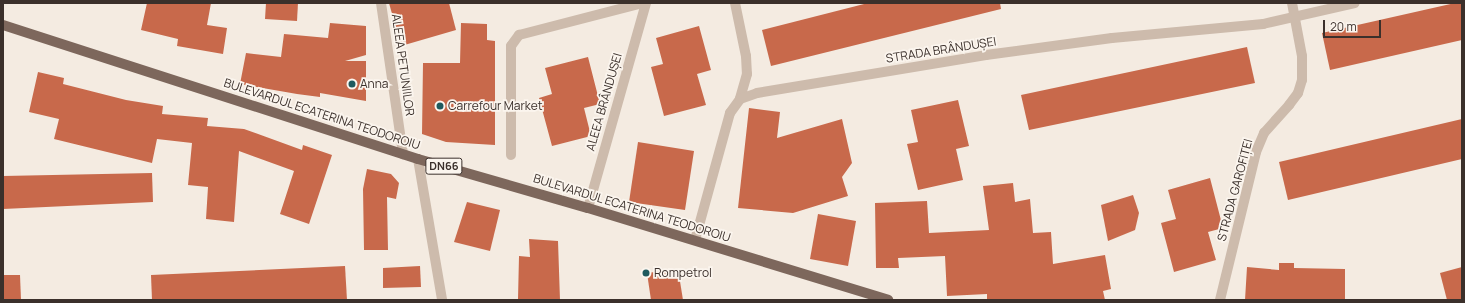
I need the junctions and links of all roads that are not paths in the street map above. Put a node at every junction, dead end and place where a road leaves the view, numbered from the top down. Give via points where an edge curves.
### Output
1 (381, 3) edge
2 (645, 3) edge
3 (734, 3) edge
4 (1292, 3) edge
5 (1355, 3) edge
6 (1295, 18) junction
7 (3, 26) edge
8 (740, 99) junction
9 (403, 154) junction
10 (512, 154) dead end
11 (418, 159) junction
12 (588, 208) junction
13 (695, 240) junction
14 (442, 300) edge
15 (888, 300) edge
16 (1220, 300) edge

1 - 9 street, ALEEA PETUNIILOR
2 - 10 street, ALEEA BRÂNDUȘEI via 518,35 511,46
2 - 12 street, ALEEA BRÂNDUȘEI
3 - 8 street via 746,56 747,74
4 - 6 street, STRADA GAROFIȚEI
5 - 6 street, STRADA BRÂNDUȘEI
6 - 8 street, STRADA BRÂNDUȘEI via 1263,24 1112,38 986,55 757,93
6 - 16 street, STRADA GAROFIȚEI via 1302,56 1302,80 1298,93 1264,133 1256,152
7 - 9 main road, BULEVARDUL ECATERINA TEODOROIU / DN66
8 - 13 street via 730,113
9 - 11 main road, BULEVARDUL ECATERINA TEODOROIU / DN66
11 - 12 main road, BULEVARDUL ECATERINA TEODOROIU / DN66
11 - 14 street
12 - 13 main road, BULEVARDUL ECATERINA TEODOROIU / DN66
13 - 15 main road, BULEVARDUL ECATERINA TEODOROIU / DN66

